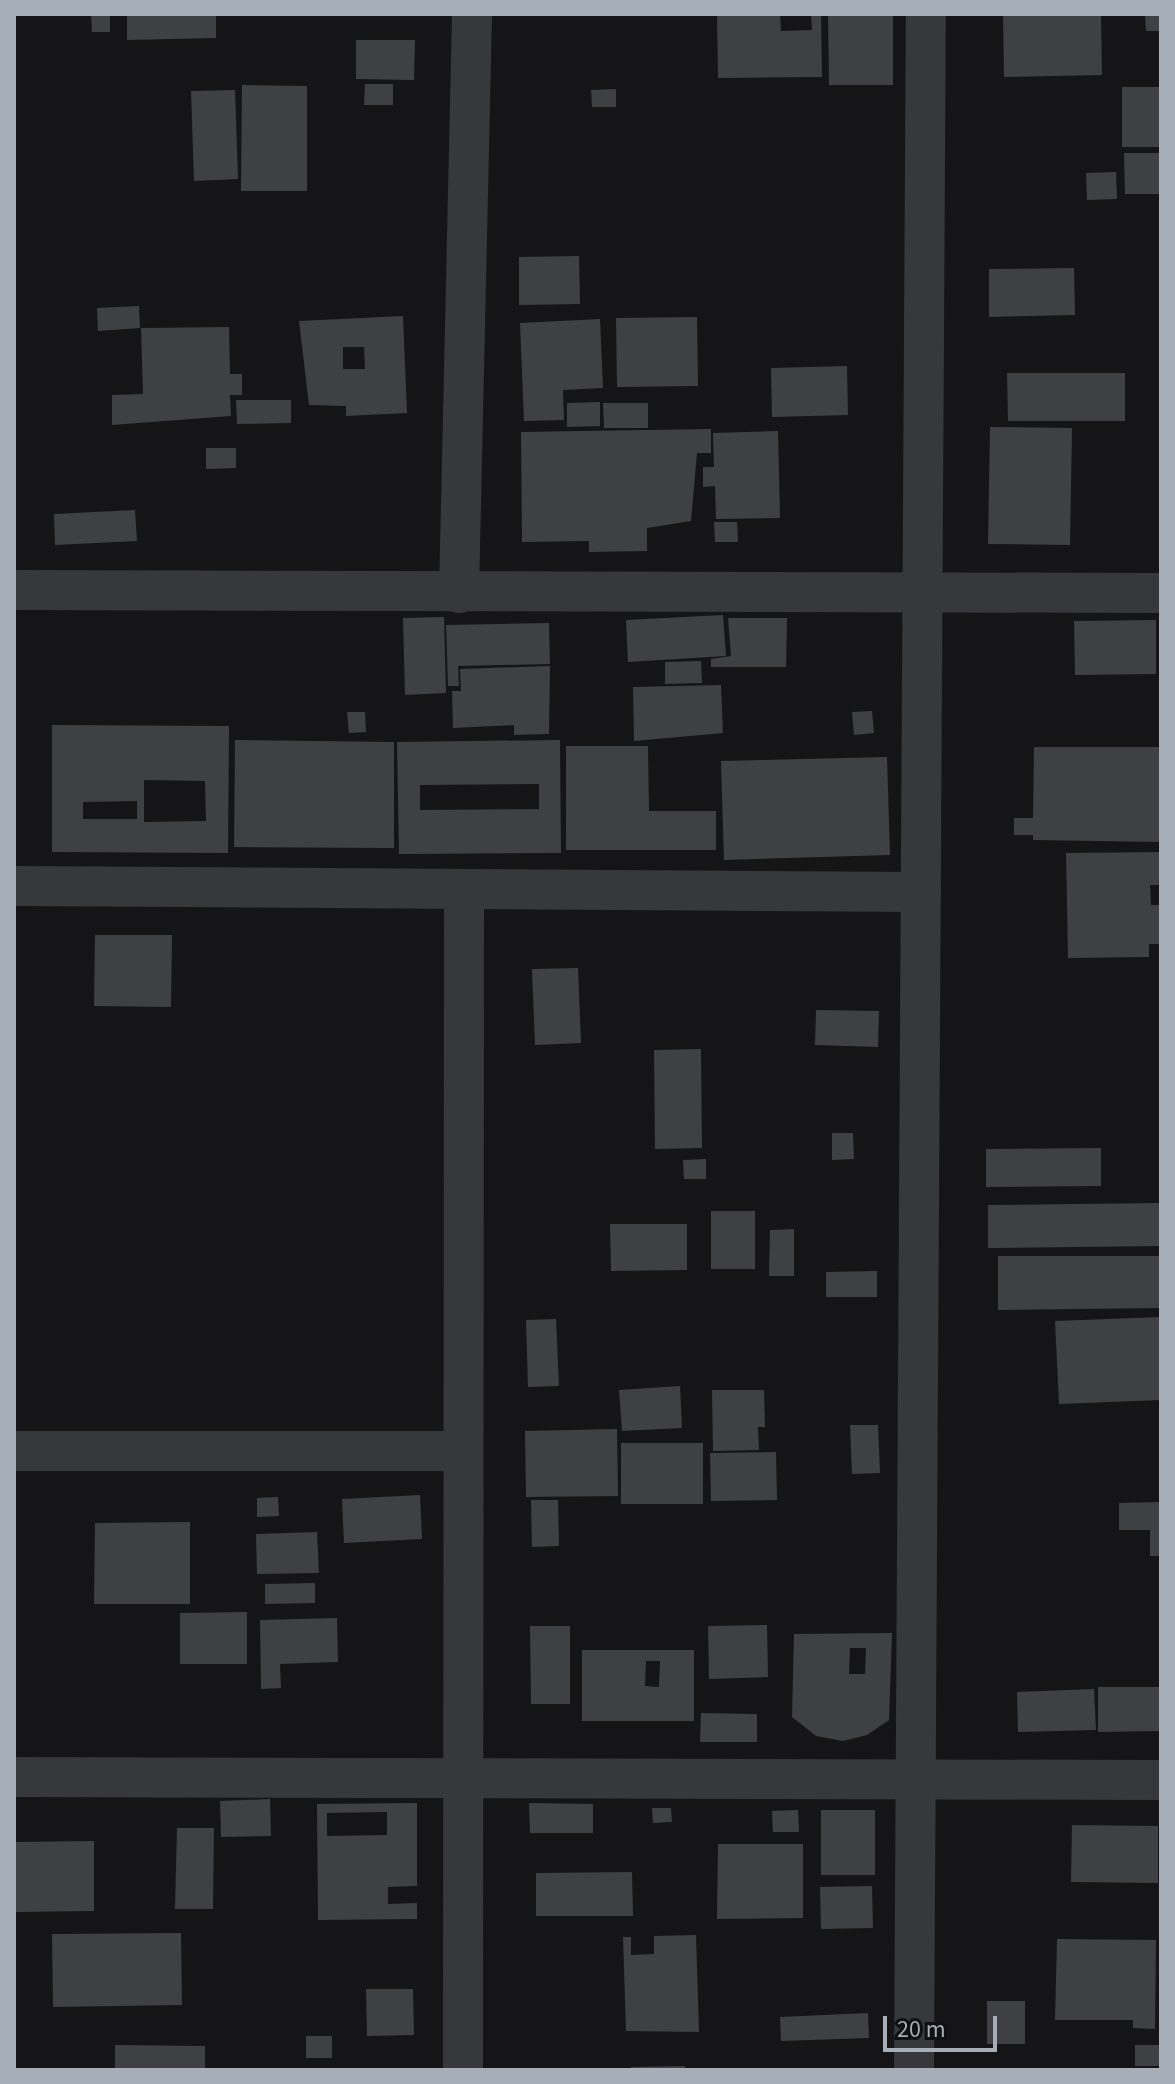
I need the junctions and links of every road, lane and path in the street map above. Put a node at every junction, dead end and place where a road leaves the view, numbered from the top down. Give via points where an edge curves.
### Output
1 (472, 14) edge
2 (926, 14) edge
3 (14, 590) edge
4 (923, 590) junction
5 (459, 593) junction
6 (1161, 593) edge
7 (14, 886) edge
8 (464, 889) junction
9 (921, 892) junction
10 (14, 1451) edge
11 (463, 1451) junction
12 (14, 1777) edge
13 (464, 1778) junction
14 (916, 1779) junction
15 (1161, 1780) edge
16 (463, 2070) edge
17 (914, 2070) edge

1 - 5 street
2 - 4 street
3 - 5 street
4 - 5 street
4 - 6 street
4 - 9 street
7 - 8 street
8 - 9 street
8 - 11 street
9 - 14 street
10 - 11 street
11 - 13 street
12 - 13 street
13 - 14 street
13 - 16 street
14 - 15 street
14 - 17 street

